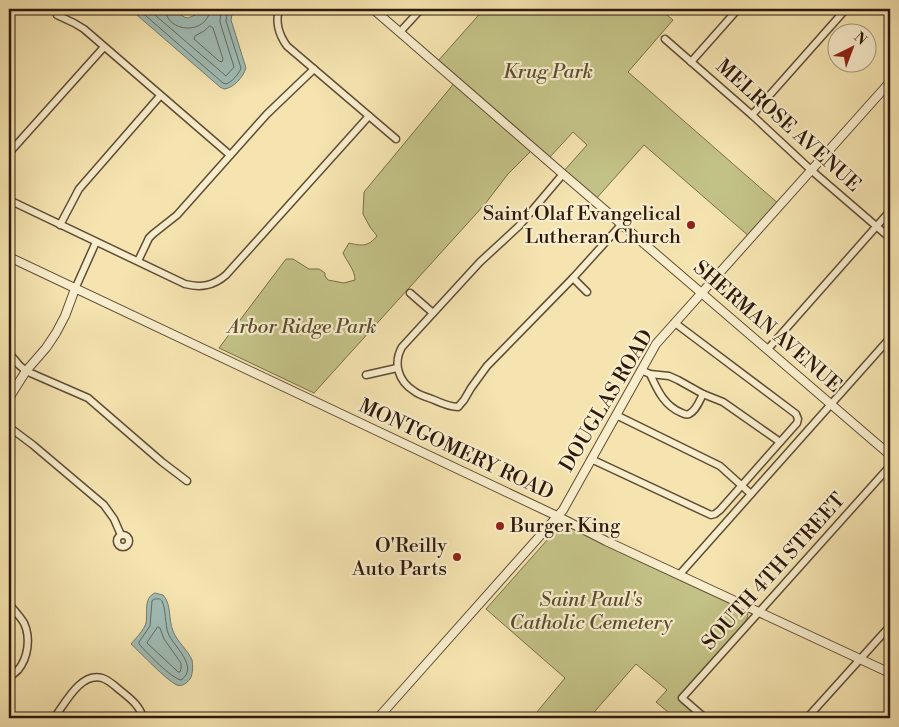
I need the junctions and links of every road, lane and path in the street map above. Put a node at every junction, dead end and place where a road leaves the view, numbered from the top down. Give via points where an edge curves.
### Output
1 (278, 9) edge
2 (373, 9) edge
3 (421, 9) edge
4 (738, 9) edge
5 (846, 9) edge
6 (57, 15) dead end
7 (400, 32) junction
8 (665, 40) dead end
9 (104, 46) junction
10 (691, 62) junction
11 (314, 69) junction
12 (890, 82) edge
13 (160, 96) junction
14 (752, 115) junction
15 (369, 116) junction
16 (396, 139) dead end
17 (9, 153) edge
18 (230, 155) junction
19 (812, 170) junction
20 (563, 174) junction
21 (9, 200) edge
22 (890, 211) edge
23 (60, 225) junction
24 (621, 225) junction
25 (877, 226) junction
26 (890, 238) edge
27 (96, 242) junction
28 (9, 257) edge
29 (138, 262) junction
30 (573, 278) junction
31 (75, 289) junction
32 (587, 292) dead end
33 (410, 293) dead end
34 (702, 293) junction
35 (432, 313) junction
36 (675, 323) junction
37 (890, 338) edge
38 (768, 350) junction
39 (9, 353) edge
40 (397, 368) junction
41 (641, 370) junction
42 (26, 371) junction
43 (650, 374) junction
44 (366, 375) dead end
45 (703, 394) junction
46 (9, 398) edge
47 (831, 404) junction
48 (616, 415) junction
49 (9, 427) edge
50 (780, 442) junction
51 (890, 455) edge
52 (591, 459) junction
53 (890, 466) edge
54 (187, 481) dead end
55 (742, 485) junction
56 (751, 494) junction
57 (557, 516) junction
58 (121, 535) dead end
59 (680, 574) junction
60 (9, 604) edge
61 (760, 612) junction
62 (890, 626) edge
63 (860, 659) junction
64 (890, 673) edge
65 (9, 678) edge
66 (54, 718) edge
67 (142, 718) edge
68 (378, 718) edge
69 (705, 718) edge
70 (807, 718) edge

1 - 11 street via 278,30 283,40
2 - 7 street, SHERMAN AVENUE
3 - 7 street
4 - 10 street
5 - 14 street
6 - 9 street via 80,26
7 - 20 street, SHERMAN AVENUE
8 - 10 street, MELROSE AVENUE
9 - 13 street
9 - 17 street
10 - 14 street, MELROSE AVENUE
11 - 15 street
11 - 18 street
12 - 19 street, DOUGLAS ROAD
13 - 18 street
13 - 23 street via 79,189
14 - 19 street, MELROSE AVENUE
15 - 16 street
15 - 29 street via 220,280 193,286
18 - 29 street via 174,218 149,238
19 - 25 street, MELROSE AVENUE
19 - 34 street, DOUGLAS ROAD
20 - 24 street, SHERMAN AVENUE
20 - 35 street via 519,226
21 - 23 street
22 - 25 street
23 - 27 street
24 - 30 street
24 - 34 street, SHERMAN AVENUE
25 - 26 street, MELROSE AVENUE
25 - 38 street
27 - 29 street
27 - 31 street
28 - 31 street, MONTGOMERY ROAD
30 - 32 street
30 - 40 street via 488,366 458,407 450,407 414,392 399,376
31 - 42 street via 56,333
31 - 57 street, MONTGOMERY ROAD
33 - 35 street
34 - 36 street, DOUGLAS ROAD
34 - 38 street, SHERMAN AVENUE
35 - 40 street via 402,347
36 - 41 street, DOUGLAS ROAD via 656,344
36 - 50 street via 796,414 797,423
37 - 47 street
38 - 47 street, SHERMAN AVENUE
39 - 42 street
40 - 44 street
41 - 43 street
41 - 48 street, DOUGLAS ROAD
42 - 46 street
42 - 54 street via 88,398
43 - 45 street via 669,376
43 - 45 street via 664,400 684,414 694,410
45 - 50 street via 728,405
47 - 51 street, SHERMAN AVENUE
47 - 56 street
48 - 52 street, DOUGLAS ROAD
48 - 55 street via 720,466
49 - 58 street via 104,505
50 - 55 street
52 - 55 street via 711,515 720,510
52 - 57 street, DOUGLAS ROAD
53 - 61 street, SOUTH 4TH STREET
55 - 56 street
56 - 59 street
57 - 59 street, MONTGOMERY ROAD
57 - 68 street, DOUGLAS ROAD
59 - 61 street, MONTGOMERY ROAD
60 - 65 street via 24,624 28,646 18,669
61 - 63 street, MONTGOMERY ROAD
61 - 69 street, SOUTH 4TH STREET via 682,698
62 - 63 street
63 - 64 street, MONTGOMERY ROAD
63 - 70 street
66 - 67 street via 83,681 101,678 112,683 136,704

